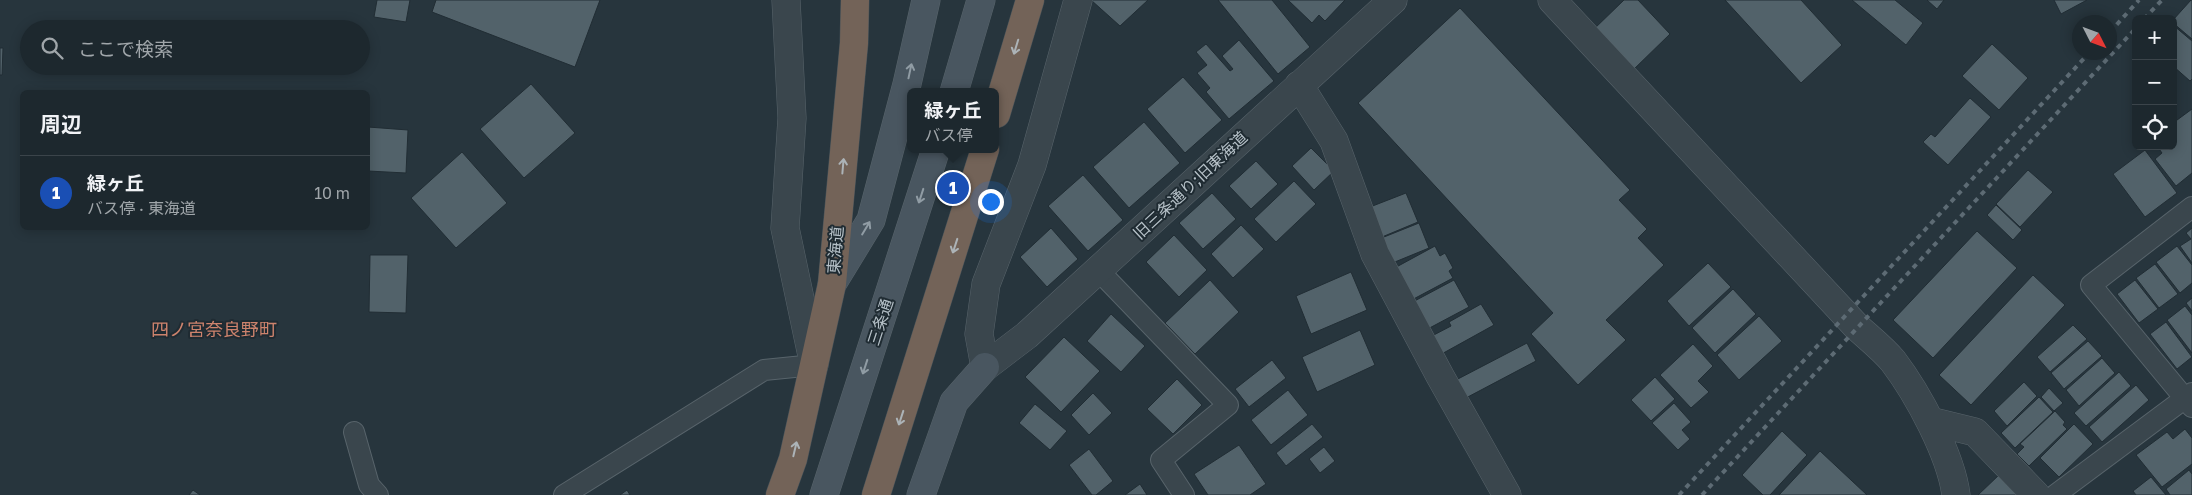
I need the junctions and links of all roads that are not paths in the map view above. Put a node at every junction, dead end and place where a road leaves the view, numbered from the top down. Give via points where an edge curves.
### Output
1 (786, 0) edge
2 (844, 0) edge
3 (855, 0) edge
4 (926, 0) edge
5 (980, 0) edge
6 (1030, 0) edge
7 (1078, 0) edge
8 (1393, 0) edge
9 (1552, 0) edge
10 (854, 43) junction
11 (1300, 85) junction
12 (955, 88) edge
13 (999, 104) edge
14 (935, 153) edge
15 (984, 153) edge
16 (2192, 207) edge
17 (1098, 270) junction
18 (832, 284) junction
19 (814, 365) junction
20 (984, 367) junction
21 (2189, 399) edge
22 (1930, 421) junction
23 (354, 432) dead end
24 (367, 492) edge
25 (564, 495) edge
26 (780, 495) edge
27 (824, 495) edge
28 (876, 495) edge
29 (921, 495) edge
30 (1184, 495) edge
31 (1507, 495) edge
32 (1956, 495) edge
33 (2036, 495) edge
34 (2055, 495) edge

1 - 19 street via 792,118 785,228
2 - 10 highway
3 - 10 highway, 東海道
18 -> 4 main road via 871,220
5 - 12 main road
6 -> 13 highway
7 - 20 street via 1032,165 986,284 979,334
8 - 11 street, 旧三条通り;旧東海道
9 - 22 street via 1892,361
18 -> 10 highway, 東海道
11 - 17 street, 旧三条通り;旧東海道
11 - 31 street via 1334,140 1375,254
14 -> 27 main road, 三条通
15 -> 28 highway
16 - 21 lane via 2091,285
17 - 20 street, 旧三条通り;旧東海道 via 1027,335
17 - 30 lane via 1228,405 1161,460
18 - 19 highway, 東海道
19 - 25 lane via 764,370
26 -> 19 highway, 東海道
20 - 29 main road via 954,402
21 - 34 lane
22 - 32 street via 1955,483
22 - 33 street via 1976,432
23 - 24 lane

